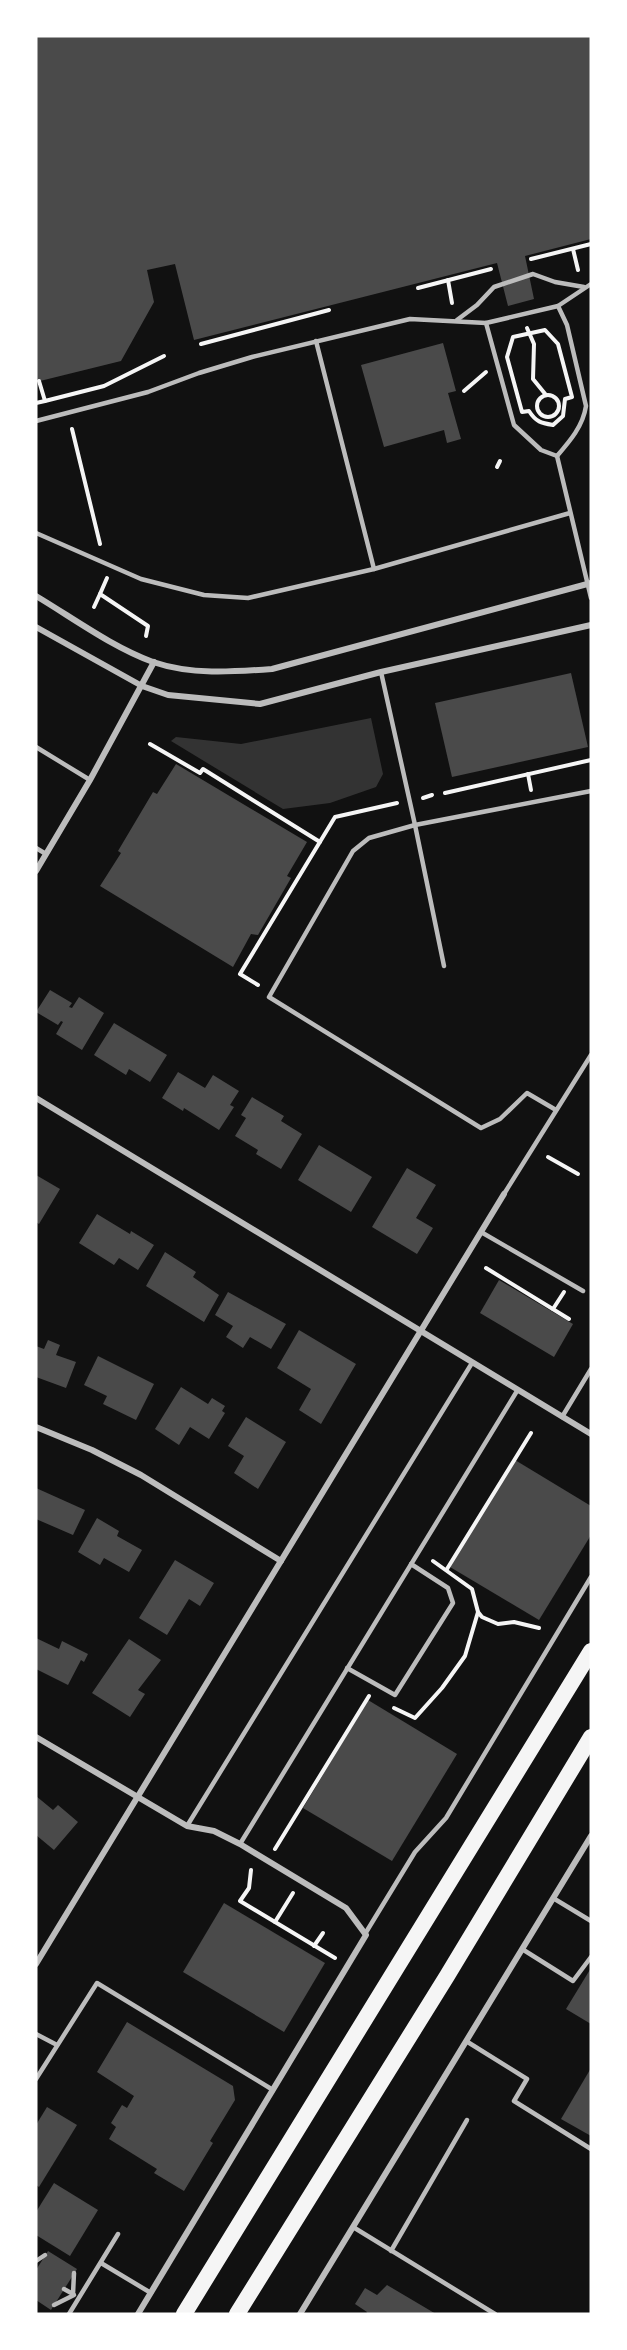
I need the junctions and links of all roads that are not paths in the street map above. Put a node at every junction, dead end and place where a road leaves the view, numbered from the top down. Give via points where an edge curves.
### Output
1 (591, 284) edge
2 (584, 287) junction
3 (558, 306) junction
4 (457, 320) junction
5 (486, 322) junction
6 (316, 341) junction
7 (36, 422) edge
8 (557, 456) junction
9 (570, 513) junction
10 (36, 533) edge
11 (374, 568) junction
12 (589, 583) edge
13 (36, 596) edge
14 (591, 598) edge
15 (591, 625) edge
16 (36, 627) edge
17 (154, 662) junction
18 (381, 672) junction
19 (142, 686) junction
20 (36, 747) edge
21 (90, 780) junction
22 (591, 791) edge
23 (416, 825) junction
24 (36, 848) edge
25 (46, 854) junction
26 (36, 871) edge
27 (444, 966) dead end
28 (591, 1055) edge
29 (36, 1098) edge
30 (556, 1110) junction
31 (504, 1194) joint
32 (481, 1232) junction
33 (583, 1291) dead end
34 (420, 1332) junction
35 (472, 1363) junction
36 (591, 1369) edge
37 (517, 1391) junction
38 (562, 1417) junction
39 (36, 1426) edge
40 (591, 1434) edge
41 (281, 1561) junction
42 (411, 1564) junction
43 (591, 1577) edge
44 (591, 1651) edge
45 (347, 1668) junction
46 (36, 1737) edge
47 (591, 1737) edge
48 (138, 1796) junction
49 (187, 1826) junction
50 (591, 1836) edge
51 (240, 1844) junction
52 (553, 1898) junction
53 (591, 1921) edge
54 (365, 1934) junction
55 (522, 1949) junction
56 (591, 1957) edge
57 (36, 1964) edge
58 (36, 2034) edge
59 (466, 2041) junction
60 (57, 2045) junction
61 (36, 2079) edge
62 (273, 2090) junction
63 (467, 2120) dead end
64 (591, 2149) edge
65 (353, 2227) junction
66 (118, 2234) dead end
67 (391, 2251) junction
68 (45, 2255) dead end
69 (36, 2261) edge
70 (101, 2263) junction
71 (74, 2273) dead end
72 (64, 2289) dead end
73 (151, 2293) junction
74 (73, 2294) junction
75 (79, 2298) junction
76 (54, 2305) dead end
77 (69, 2314) edge
78 (138, 2314) edge
79 (184, 2314) edge
80 (237, 2314) edge
81 (300, 2314) edge
82 (495, 2314) edge

1 - 2 lane
2 - 3 lane
2 - 4 lane via 533,274 494,286
3 - 5 lane
3 - 8 lane via 567,325 586,406 584,418
4 - 5 lane
4 - 6 lane via 410,319
5 - 8 lane via 514,425 542,450
6 - 7 lane
6 - 11 lane
8 - 9 lane
9 - 11 lane
9 - 12 lane
10 - 11 lane via 141,579 204,595 249,598
12 - 14 lane
12 - 17 street via 272,669 194,671
13 - 17 street
15 - 18 street
16 - 19 street
17 - 19 street
18 - 19 street via 260,704 168,695
18 - 23 lane
19 - 21 street
20 - 21 lane
21 - 25 street
22 - 23 lane
23 - 27 lane
23 - 30 lane via 369,838 352,851 269,997 481,1128 500,1119 527,1093
24 - 25 lane
25 - 26 street
28 - 30 lane
29 - 34 street
30 - 31 lane
31 - 32 street
32 - 33 lane
32 - 34 street
34 - 35 street
34 - 41 street
35 - 37 street
35 - 49 lane
36 - 38 lane
37 - 38 street
37 - 42 lane
38 - 40 street
39 - 41 street via 141,1476
41 - 48 street
42 - 45 lane
42 - 45 lane via 448,1588 453,1603 395,1695
43 - 54 lane via 446,1818 416,1852
44 - 79 highway
45 - 51 lane
46 - 48 street
47 - 80 highway
48 - 49 street
48 - 57 street
49 - 51 street via 214,1831
50 - 52 street
51 - 54 street via 346,1908
52 - 53 lane
52 - 55 street
54 - 62 street
55 - 56 lane via 573,1982
55 - 59 street
58 - 60 lane
59 - 64 lane via 527,2079 514,2101
59 - 65 street
60 - 61 lane
60 - 62 lane via 97,1983
62 - 73 street
63 - 67 lane
65 - 67 lane
65 - 81 street
66 - 70 lane
67 - 82 lane
68 - 69 lane
70 - 73 lane
70 - 75 lane
71 - 74 lane
72 - 74 lane
73 - 78 street
74 - 75 lane
74 - 76 lane
75 - 77 lane

